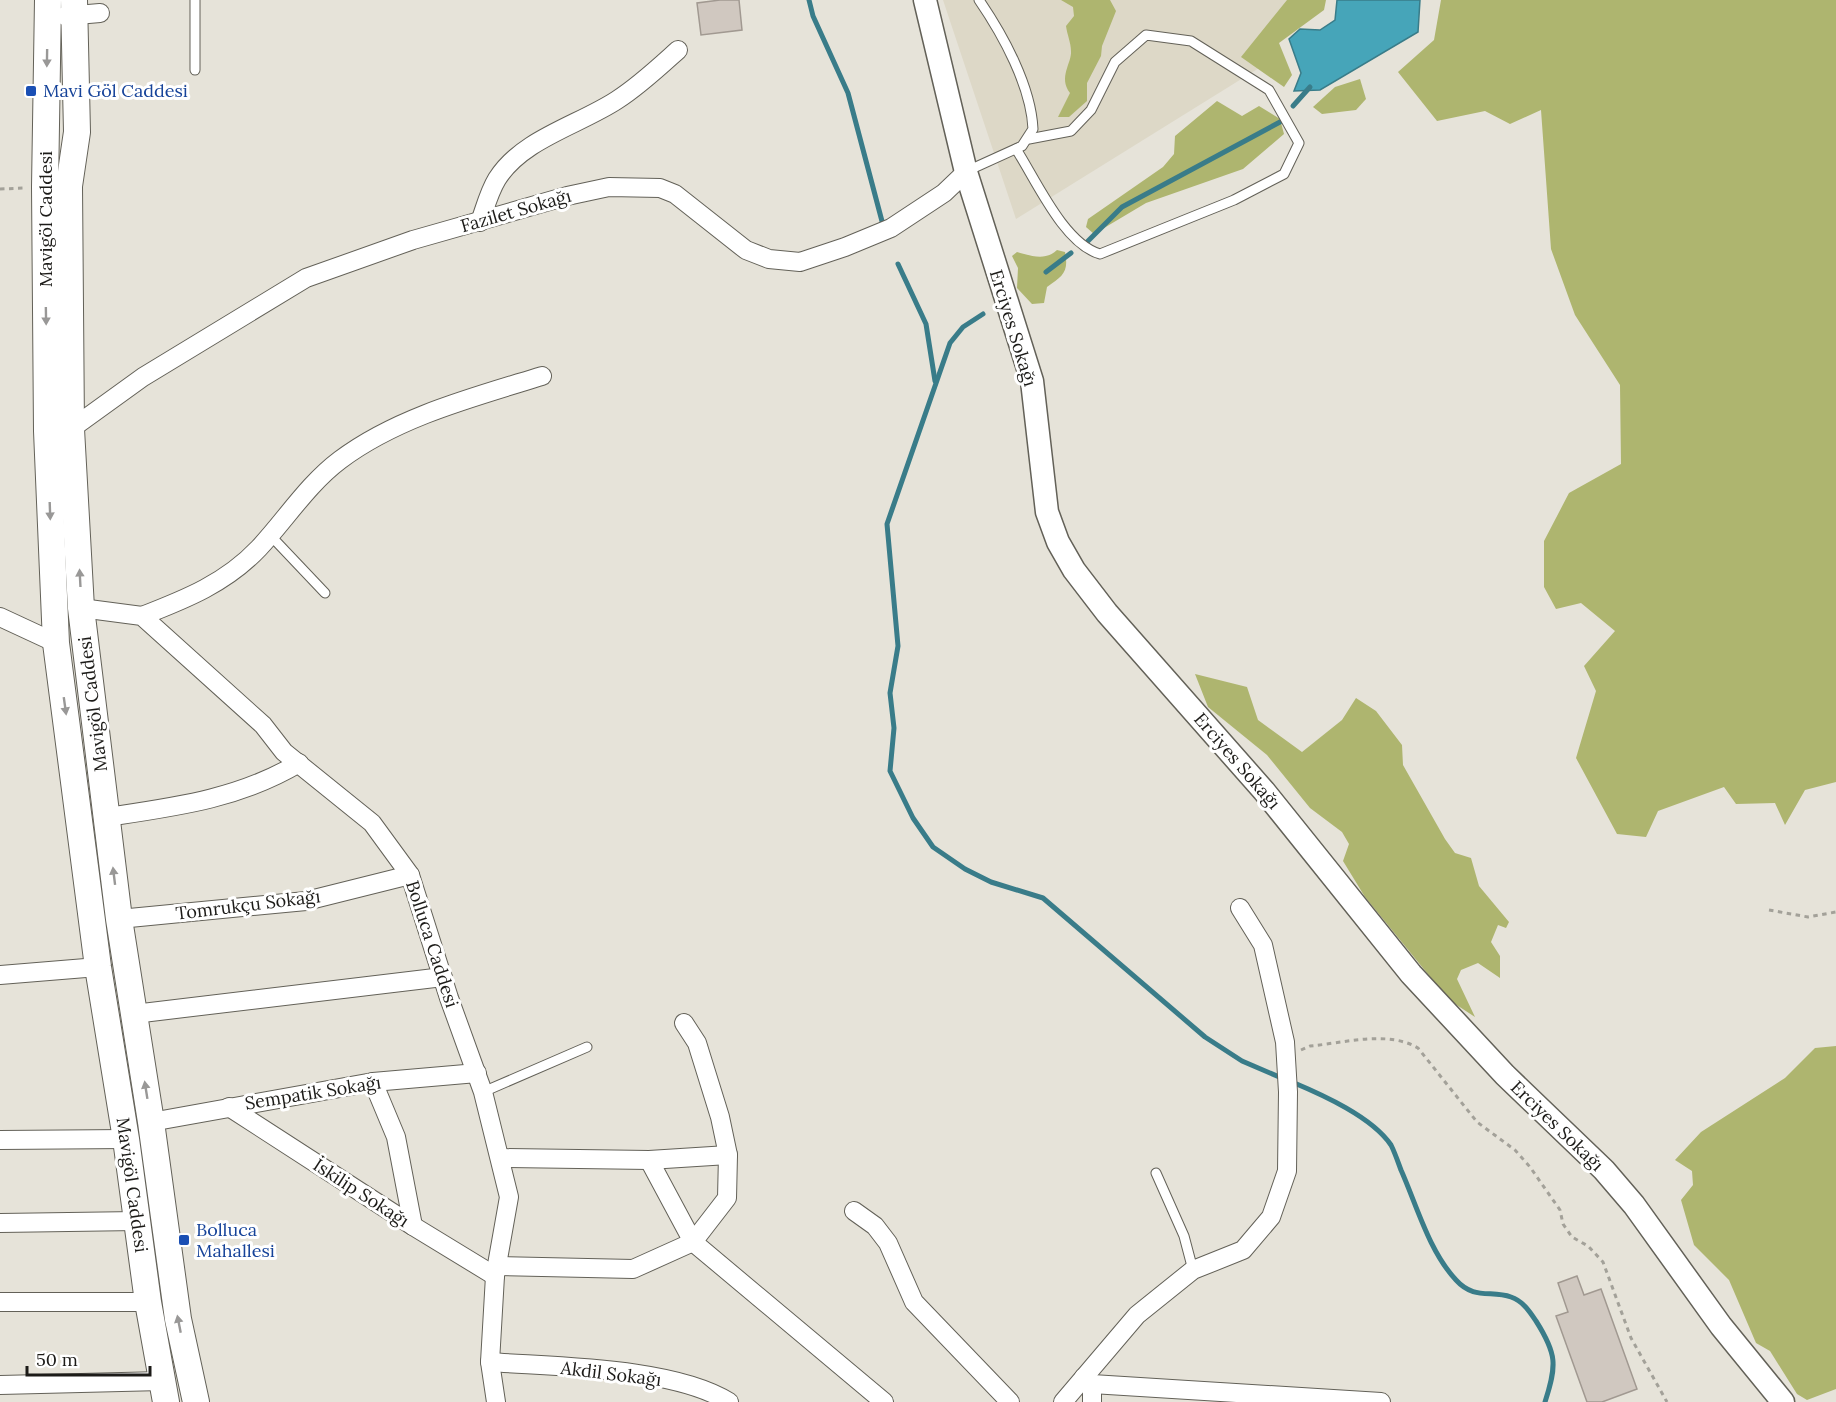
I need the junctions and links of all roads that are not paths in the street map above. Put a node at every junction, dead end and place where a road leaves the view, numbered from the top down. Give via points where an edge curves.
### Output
1 (195, 0) edge
2 (925, 0) edge
3 (979, 0) edge
4 (48, 8) edge
5 (74, 8) edge
6 (100, 13) dead end
7 (678, 50) dead end
8 (195, 69) dead end
9 (1029, 139) junction
10 (1016, 149) junction
11 (966, 172) junction
12 (480, 222) junction
13 (542, 376) dead end
14 (71, 429) junction
15 (270, 535) junction
16 (325, 593) dead end
17 (81, 608) junction
18 (142, 616) junction
19 (0, 617) edge
20 (56, 643) junction
21 (299, 764) junction
22 (107, 817) junction
23 (410, 875) junction
24 (1240, 908) dead end
25 (119, 919) junction
26 (98, 967) junction
27 (0, 975) edge
28 (443, 977) junction
29 (134, 1014) junction
30 (684, 1023) dead end
31 (587, 1047) dead end
32 (477, 1072) junction
33 (373, 1082) junction
34 (483, 1092) junction
35 (229, 1107) junction
36 (151, 1122) junction
37 (126, 1139) junction
38 (0, 1140) edge
39 (728, 1155) junction
40 (500, 1158) junction
41 (649, 1160) junction
42 (1156, 1173) dead end
43 (854, 1211) dead end
44 (137, 1221) junction
45 (0, 1223) edge
46 (413, 1226) junction
47 (693, 1242) junction
48 (1193, 1270) junction
49 (496, 1271) junction
50 (0, 1302) edge
51 (148, 1302) junction
52 (490, 1362) junction
53 (0, 1385) edge
54 (1089, 1388) edge
55 (165, 1395) edge
56 (195, 1398) edge
57 (496, 1402) edge
58 (729, 1402) edge
59 (884, 1402) edge
60 (1010, 1402) edge
61 (1063, 1402) edge
62 (1380, 1402) edge
63 (1783, 1402) edge

1 - 8 lane
2 - 11 street, Erciyes Sokağı
3 - 9 lane via 1007,44 1024,91 1032,118
4 - 5 street
4 -> 20 main road, Mavigöl Caddesi via 47,431
5 - 6 street
5 - 14 main road, Mavigöl Caddesi via 77,132 69,186
7 - 12 street via 617,100 537,143 515,160 498,178
9 - 10 lane
9 - 10 lane via 1071,130 1091,110 1115,62 1146,35 1191,41 1269,90 1299,143 1284,174 1234,200 1100,254 1072,236
10 - 11 lane
11 - 12 street, Fazilet Sokağı via 944,193 891,228 800,262 769,259 746,250 675,194 660,188 609,187
11 - 63 street, Erciyes Sokağı via 1032,381 1047,512 1074,570 1107,613 1264,790 1411,974 1634,1205 1721,1326
12 - 14 street, Fazilet Sokağı via 413,240 306,278 143,377
13 - 15 street via 465,400 360,445 318,479
17 -> 14 main road, Mavigöl Caddesi
15 - 16 lane
15 - 18 street via 222,579 196,595
17 - 18 street
17 - 22 main road, Mavigöl Caddesi
18 - 21 street, Bolluca Caddesi via 263,725
19 - 20 street
20 -> 26 main road, Mavigöl Caddesi
21 - 22 street via 269,781 232,794
21 - 23 street, Bolluca Caddesi via 372,822
25 -> 22 main road, Mavigöl Caddesi
23 - 25 street, Tomrukçu Sokağı via 306,901
23 - 28 street, Bolluca Caddesi
24 - 48 street via 1263,945 1285,1042 1287,1171 1271,1217 1243,1250
25 - 29 main road, Mavigöl Caddesi
26 - 27 street
26 - 37 main road, Mavigöl Caddesi
28 - 29 street
28 - 32 street, Bolluca Caddesi
36 -> 29 main road, Mavigöl Caddesi
30 - 39 street via 697,1042
31 - 34 lane
32 - 33 street, Sempatik Sokağı
32 - 34 street, Bolluca Caddesi
33 - 35 street, Sempatik Sokağı
33 - 46 street via 396,1137
34 - 40 street, Bolluca Caddesi
35 - 36 street, Sempatik Sokağı
35 - 46 street, İskilip Sokağı
56 -> 36 main road, Mavigöl Caddesi via 177,1318
37 - 38 street
37 - 44 main road, Mavigöl Caddesi
39 - 41 street
39 - 47 street via 728,1198
40 - 41 street
40 - 49 street, Bolluca Caddesi via 509,1197
41 - 47 street
42 - 48 lane via 1184,1236
43 - 60 street via 876,1226 888,1244 914,1302
44 - 45 street
44 - 51 main road, Mavigöl Caddesi
46 - 49 street, İskilip Sokağı
47 - 49 street via 633,1269
47 - 59 street
48 - 54 street via 1137,1315
49 - 52 street, Bolluca Caddesi
50 - 51 street
51 - 55 main road, Mavigöl Caddesi
52 - 57 street, Bolluca Caddesi
52 - 58 street, Akdil Sokağı via 629,1373 693,1386
53 - 55 street
54 - 61 street
54 - 62 street
55 - 56 street

